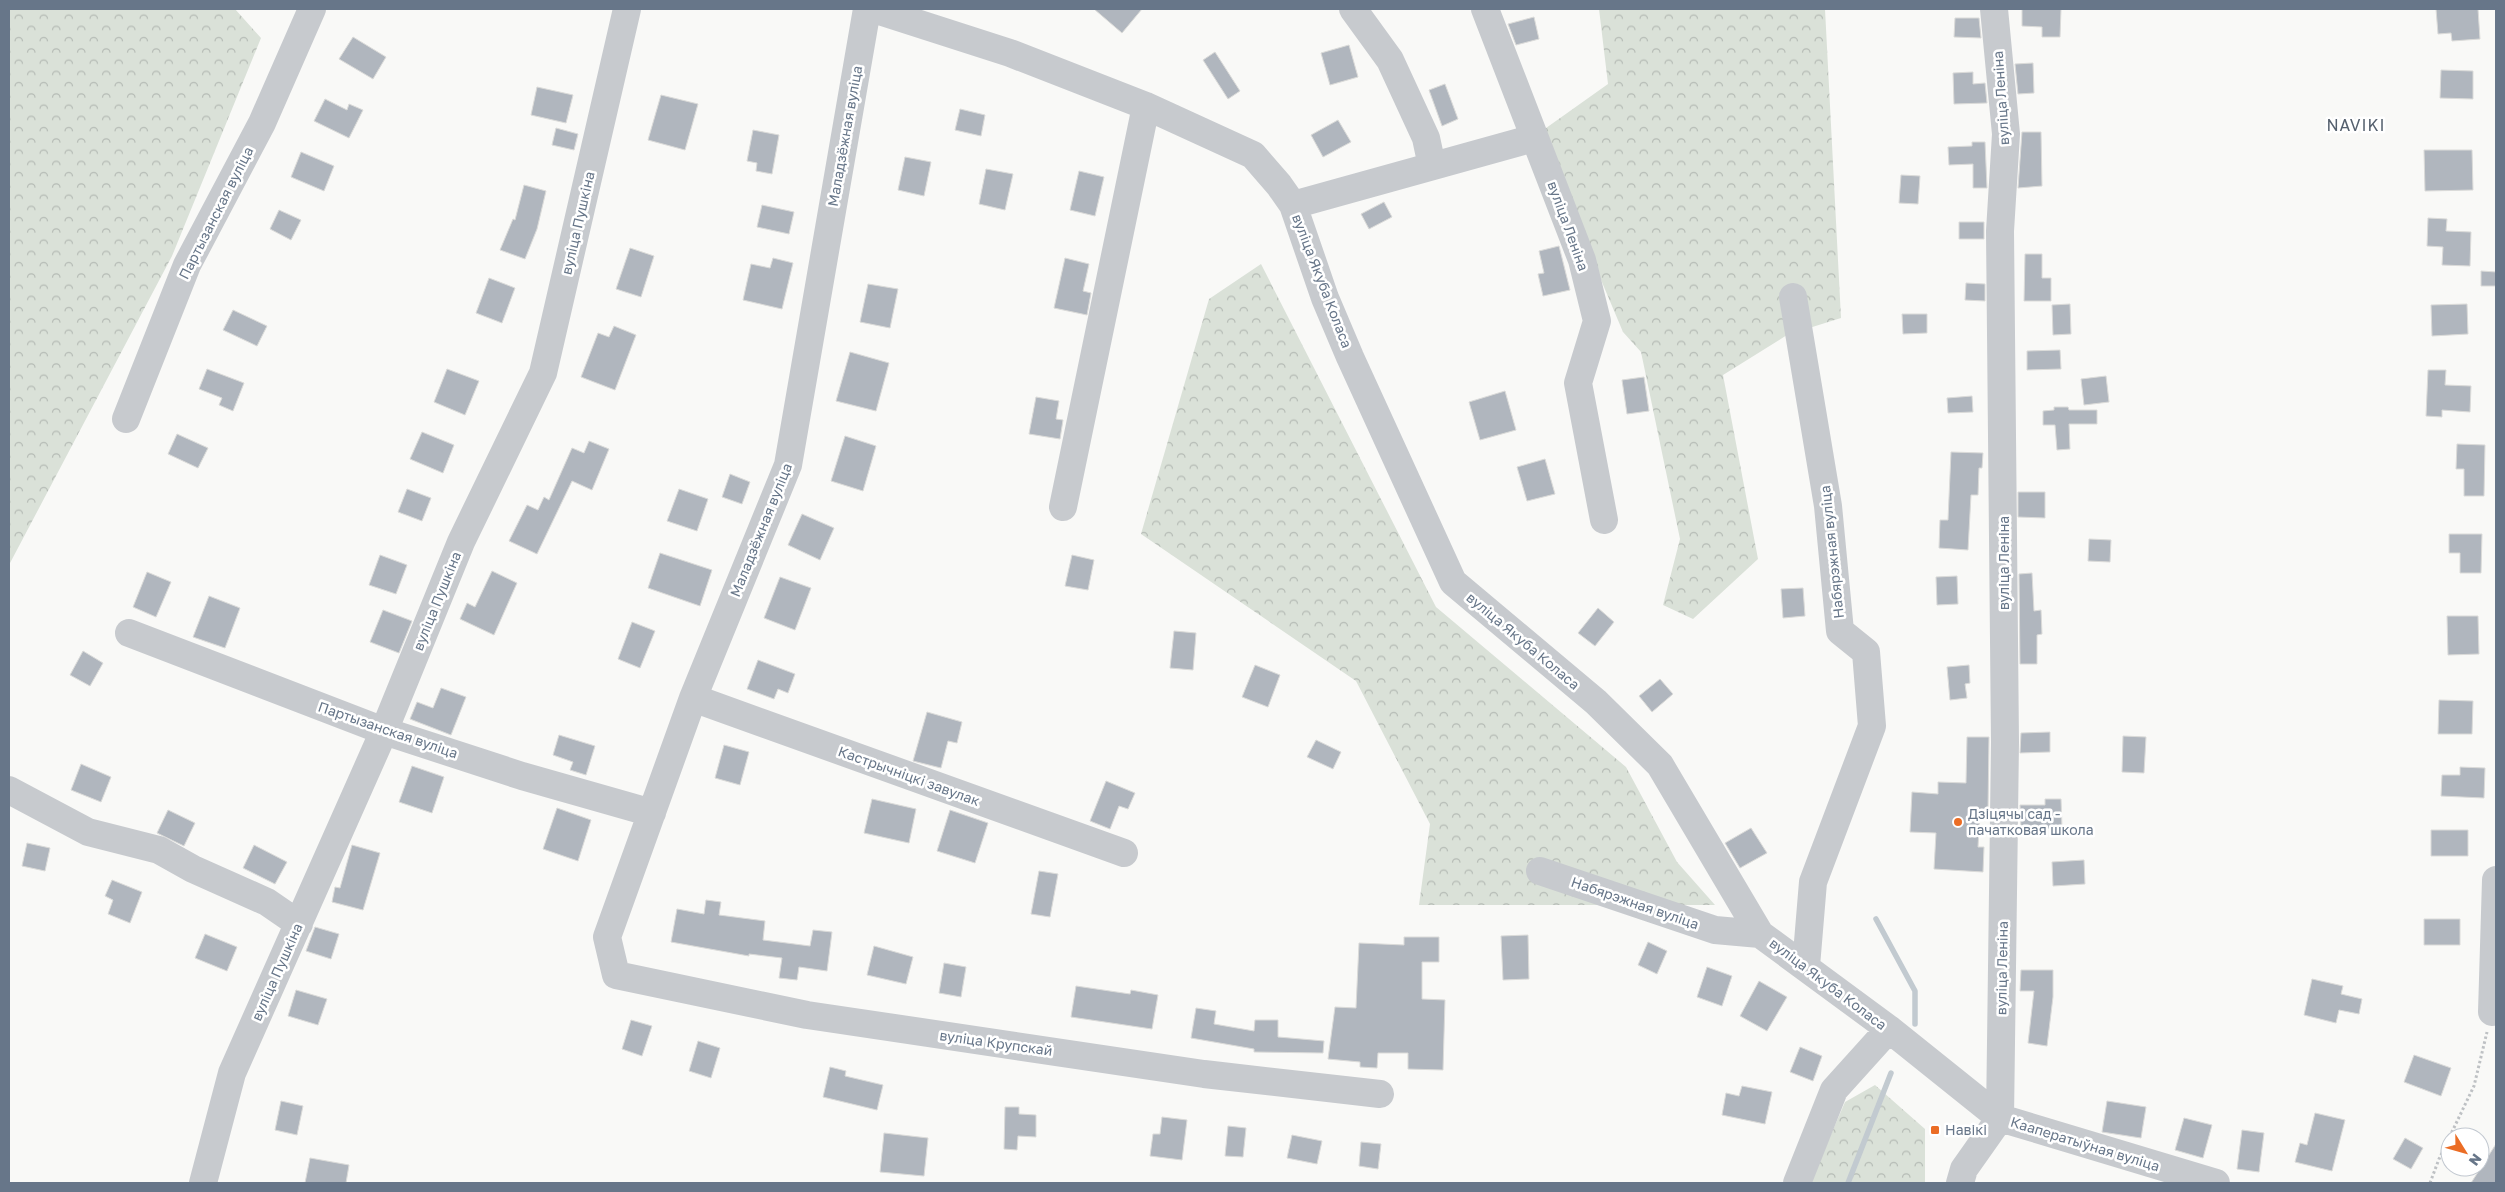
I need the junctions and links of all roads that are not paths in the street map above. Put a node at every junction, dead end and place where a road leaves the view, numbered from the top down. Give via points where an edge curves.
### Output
1 (312, 9) edge
2 (628, 9) edge
3 (867, 9) edge
4 (873, 9) edge
5 (1353, 9) edge
6 (1485, 9) edge
7 (1994, 9) edge
8 (1146, 106) junction
9 (1534, 138) junction
10 (1432, 166) junction
11 (1293, 205) junction
12 (1793, 297) dead end
13 (126, 419) dead end
14 (1064, 507) dead end
15 (1604, 520) dead end
16 (129, 633) dead end
17 (693, 698) junction
18 (384, 731) junction
19 (9, 790) edge
20 (652, 813) junction
21 (1124, 853) dead end
22 (1540, 872) dead end
23 (2496, 880) edge
24 (299, 924) junction
25 (1760, 934) junction
26 (1806, 966) junction
27 (616, 975) joint
28 (2492, 1012) road end
29 (1889, 1029) junction
30 (1380, 1094) dead end
31 (2000, 1118) junction
32 (197, 1182) edge
33 (1797, 1183) edge
34 (1960, 1183) edge
35 (2216, 1183) edge

1 - 13 street, Партызанская вуліца via 262,123 187,266
2 - 18 street, вуліца Пушкіна via 543,373 461,542
3 - 17 street, Маладзёжная вуліца via 788,465
4 - 8 street, вуліца Якуба Коласа via 1010,53
5 - 10 street via 1390,60 1426,138
6 - 9 street, вуліца Леніна
7 - 31 street, вуліца Леніна via 2006,134 2000,231 2005,742
8 - 11 street, вуліца Якуба Коласа via 1253,155
8 - 14 street
9 - 10 street
9 - 15 street, вуліца Леніна via 1582,260 1597,321 1578,383
10 - 11 street
11 - 25 street, вуліца Якуба Коласа via 1325,298 1350,357 1453,582 1596,702 1660,765
12 - 26 street, Набярэжная вуліца via 1828,506 1840,631 1866,652 1872,726 1813,882
16 - 18 street, Партызанская вуліца
17 - 20 street, Маладзёжная вуліца
17 - 21 street, Кастрычніцкі завулак
18 - 20 street, Партызанская вуліца via 522,776
18 - 24 street, вуліца Пушкіна
19 - 24 street via 88,832 159,850 267,902
20 - 27 street, Маладзёжная вуліца via 607,937
22 - 25 street, Набярэжная вуліца via 1715,930
23 - 28 street
24 - 32 street, вуліца Пушкіна via 232,1073
25 - 26 street, вуліца Якуба Коласа
26 - 29 street, вуліца Якуба Коласа
27 - 30 street, вуліца Крупскай via 816,1016 1204,1074
29 - 31 street, вуліца Якуба Коласа
29 - 33 street via 1834,1090
31 - 34 street, Кааператыўная вуліца via 1964,1169
31 - 35 street, Кааператыўная вуліца

